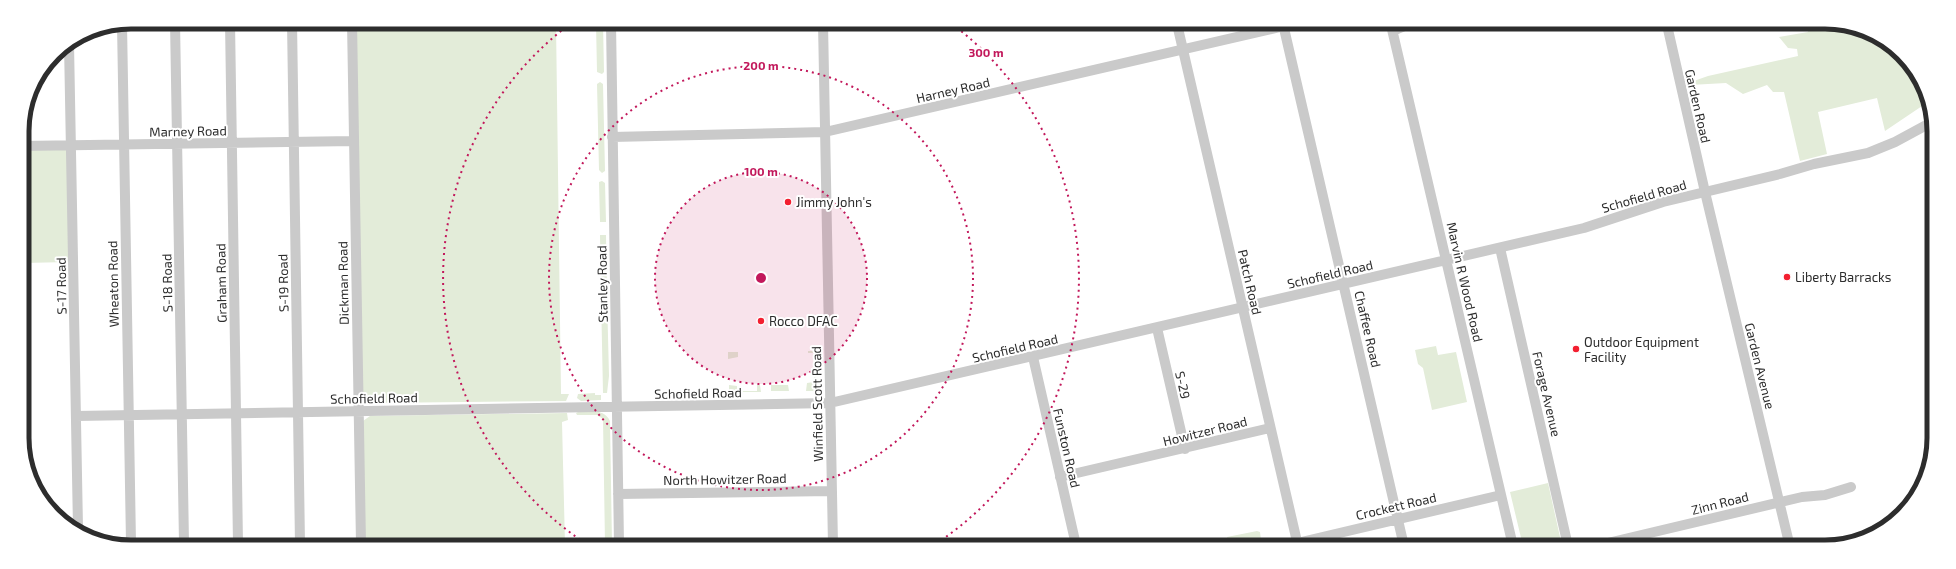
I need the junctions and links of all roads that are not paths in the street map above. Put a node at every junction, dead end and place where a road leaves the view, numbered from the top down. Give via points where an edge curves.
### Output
1 (122, 29) edge
2 (176, 29) edge
3 (230, 29) edge
4 (292, 29) edge
5 (352, 29) edge
6 (611, 29) edge
7 (823, 29) edge
8 (1178, 29) edge
9 (1271, 29) edge
10 (1288, 29) edge
11 (1392, 29) edge
12 (1668, 29) edge
13 (69, 50) edge
14 (1184, 50) junction
15 (1927, 125) edge
16 (825, 132) junction
17 (612, 137) junction
18 (354, 141) junction
19 (294, 142) junction
20 (231, 143) junction
21 (178, 144) junction
22 (124, 145) junction
23 (29, 146) edge
24 (72, 146) junction
25 (1704, 192) junction
26 (1500, 248) junction
27 (1446, 261) junction
28 (1344, 284) junction
29 (1242, 308) junction
30 (1157, 328) junction
31 (1033, 357) junction
32 (830, 403) junction
33 (617, 407) junction
34 (358, 411) junction
35 (298, 412) junction
36 (182, 414) junction
37 (236, 414) junction
38 (129, 415) junction
39 (76, 416) junction
40 (1270, 428) junction
41 (1185, 449) junction
42 (1060, 477) junction
43 (1850, 487) dead end
44 (832, 491) junction
45 (618, 494) junction
46 (1501, 495) junction
47 (1780, 502) junction
48 (1398, 519) junction
49 (78, 525) edge
50 (131, 540) edge
51 (184, 540) edge
52 (238, 540) edge
53 (300, 540) edge
54 (360, 540) edge
55 (619, 540) edge
56 (833, 540) edge
57 (1075, 540) edge
58 (1297, 540) edge
59 (1314, 540) edge
60 (1403, 540) edge
61 (1512, 540) edge
62 (1567, 540) edge
63 (1620, 540) edge
64 (1788, 540) edge

1 - 22 street, Wheaton Road
2 - 21 street, S-18 Road
3 - 20 street, Graham Road
4 - 19 street, S-19 Road
5 - 18 street, Dickman Road
6 - 17 street, Stanley Road
7 - 16 street, Winfield Scott Road
8 - 14 street, Patch Road
9 - 14 street, Harney Road
10 - 28 street, Chaffee Road
11 - 27 street, Marvin R Wood Road
12 - 25 street, Garden Road
13 - 24 street, S-17 Road
14 - 16 street, Harney Road
14 - 29 street, Patch Road
15 - 25 street, Schofield Road via 1868,153
16 - 17 street, Harney Road
16 - 32 street, Winfield Scott Road
17 - 33 street, Stanley Road
18 - 19 street, Marney Road
18 - 34 street, Dickman Road
19 - 20 street, Marney Road
19 - 35 street, S-19 Road
20 - 21 street, Marney Road
20 - 37 street, Graham Road
21 - 22 street, Marney Road
21 - 36 street, S-18 Road
22 - 24 street, Marney Road
22 - 38 street, Wheaton Road
23 - 24 street, Marney Road
24 - 39 street, S-17 Road
25 - 26 street, Schofield Road via 1663,202 1584,228
25 - 47 street, Garden Avenue
26 - 27 street, Schofield Road
26 - 62 street, Forage Avenue
27 - 28 street, Schofield Road
27 - 46 street, Marvin R Wood Road
28 - 29 street, Schofield Road
28 - 48 street, Chaffee Road
29 - 30 street, Schofield Road
29 - 40 street, Patch Road
30 - 31 street, Schofield Road
30 - 41 street, S-29
31 - 32 street, Schofield Road
31 - 42 street, Funston Road
32 - 33 street, Schofield Road
32 - 44 street, Winfield Scott Road
33 - 34 street, Schofield Road
33 - 45 street, Stanley Road
34 - 35 street, Schofield Road
34 - 54 street, Dickman Road
35 - 37 street, Schofield Road
35 - 53 street, S-19 Road
36 - 37 street, Schofield Road
36 - 38 street, Schofield Road
36 - 51 street, S-18 Road
37 - 52 street, Graham Road
38 - 39 street, Schofield Road
38 - 50 street, Wheaton Road
39 - 49 street, S-17 Road
40 - 41 street, Howitzer Road
40 - 58 street, Patch Road
41 - 42 street, Howitzer Road
42 - 57 street, Funston Road
43 - 47 street, Zinn Road via 1825,495
44 - 45 street, North Howitzer Road
44 - 56 street, Winfield Scott Road
45 - 55 street, Stanley Road
46 - 48 street, Crockett Road
46 - 61 street, Marvin R Wood Road
47 - 63 street, Zinn Road
47 - 64 street, Garden Avenue
48 - 59 street, Crockett Road
48 - 60 street, Chaffee Road

